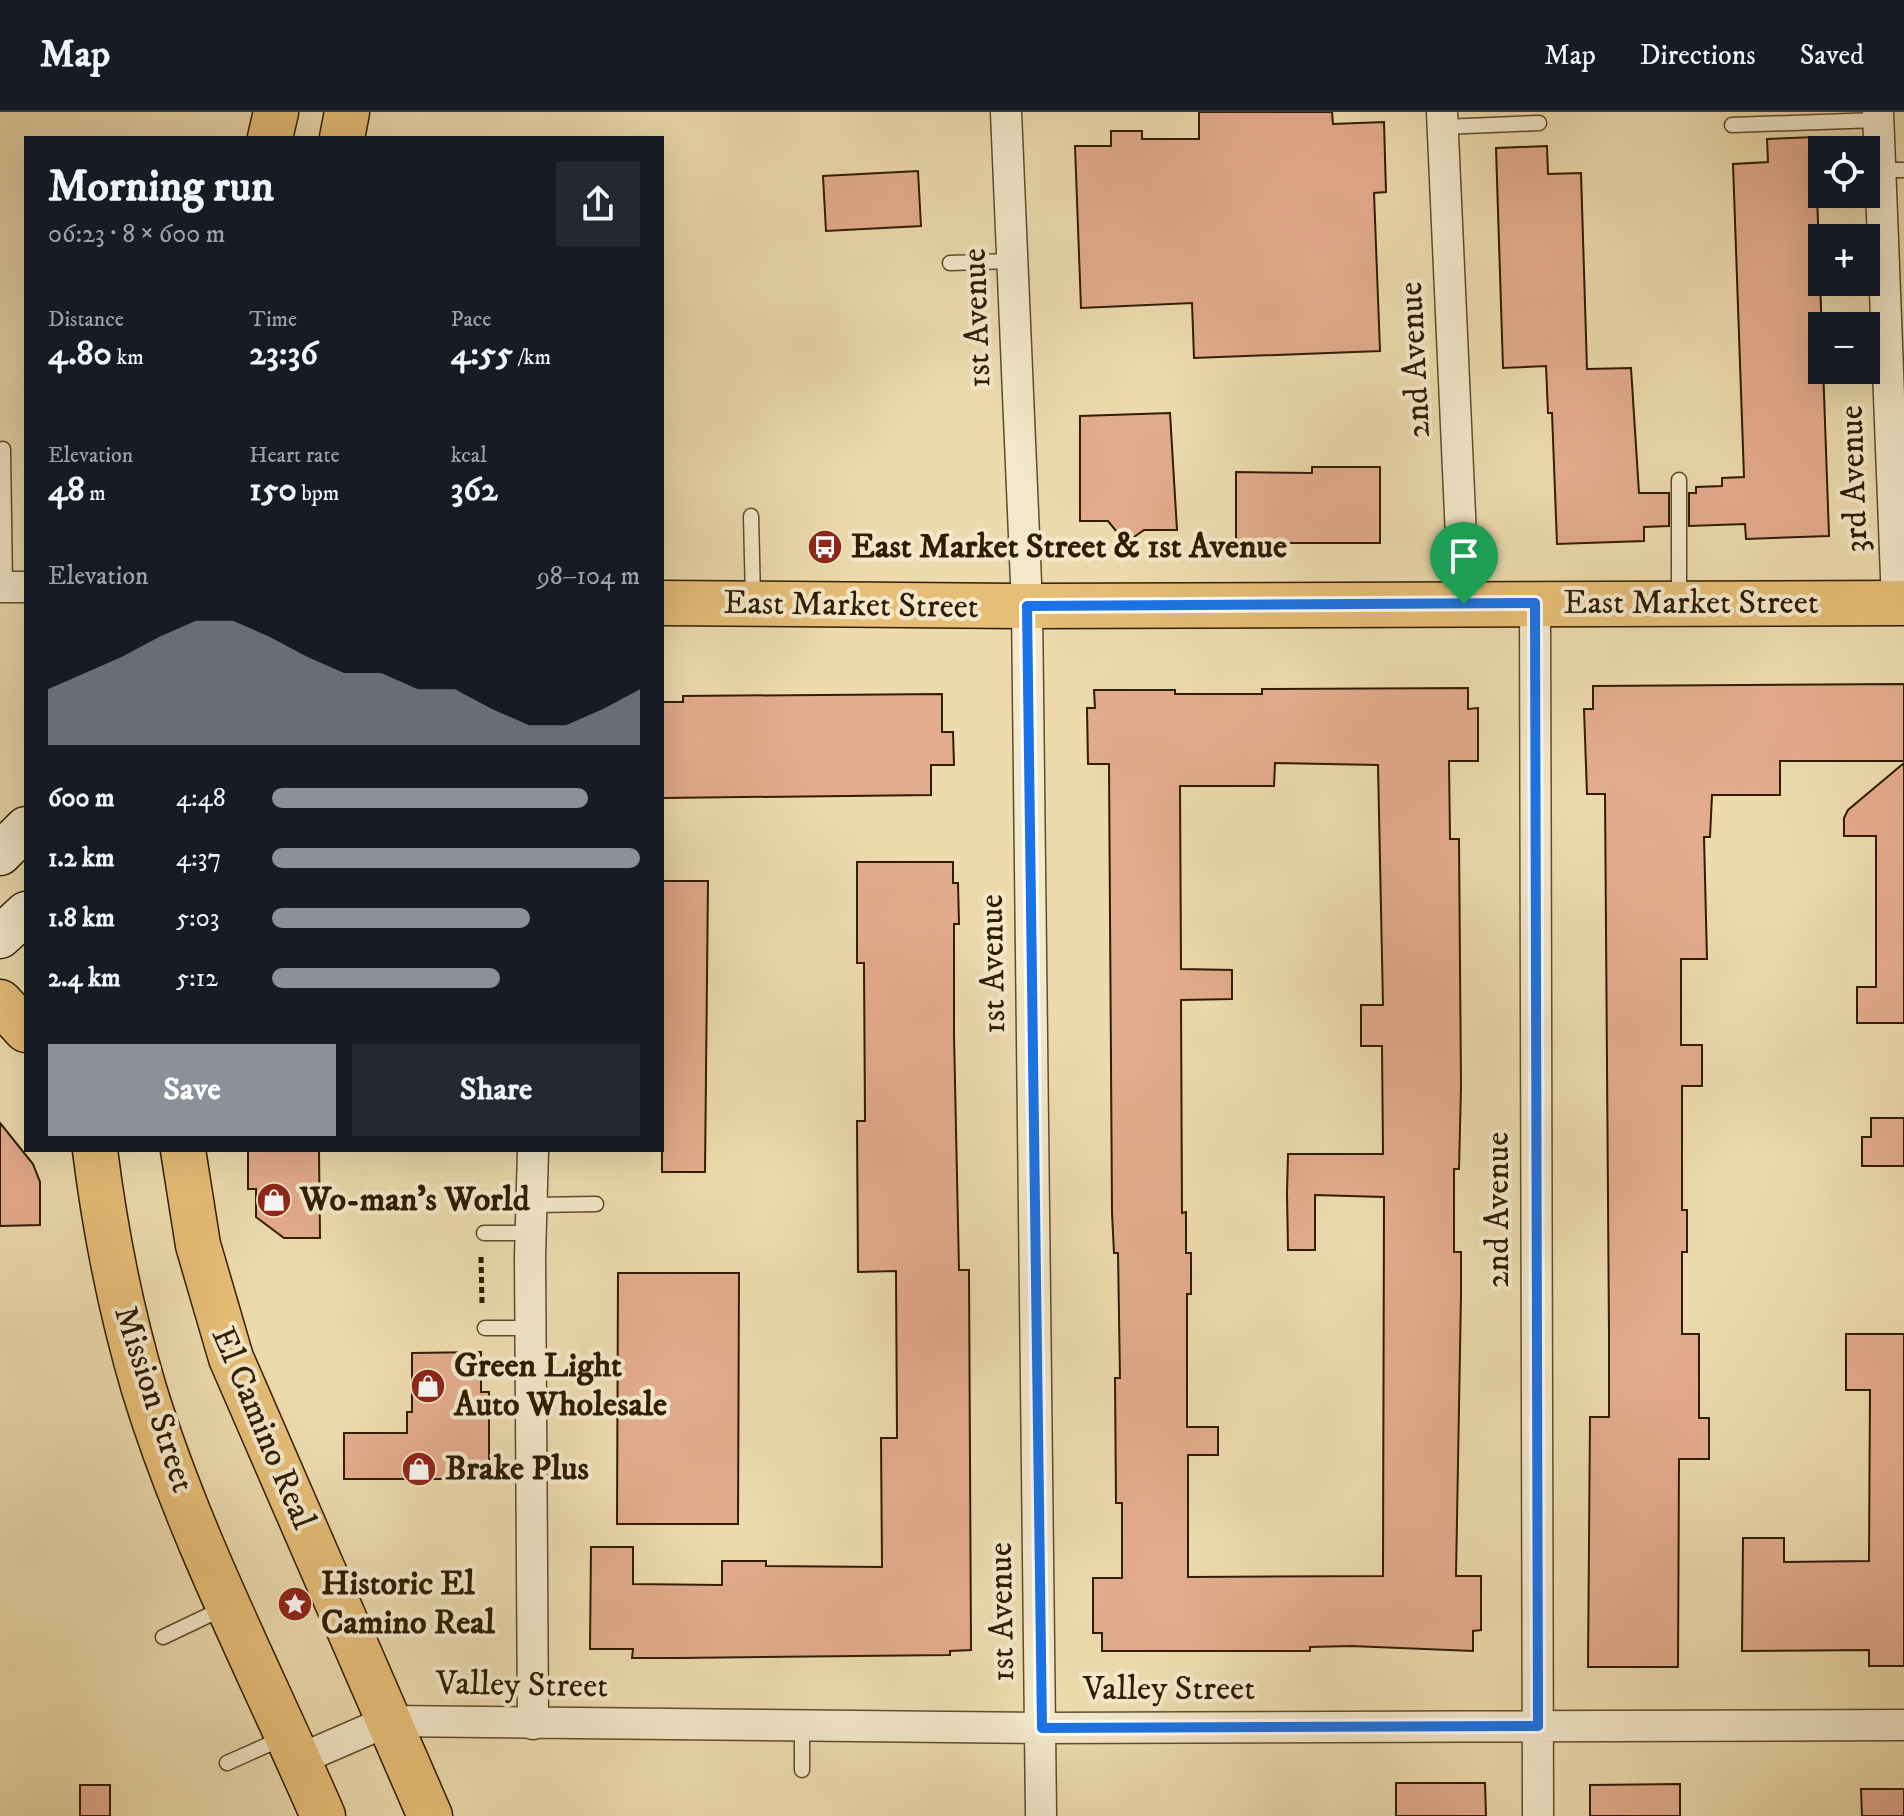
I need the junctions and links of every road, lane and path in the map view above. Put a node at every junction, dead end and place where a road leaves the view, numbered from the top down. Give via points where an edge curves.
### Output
1 (276, 112) edge
2 (347, 112) edge
3 (1006, 112) edge
4 (1878, 116) edge
5 (1442, 120) edge
6 (1539, 123) dead end
7 (1732, 125) dead end
8 (270, 136) edge
9 (342, 136) edge
10 (1892, 170) edge
11 (1012, 261) junction
12 (950, 263) dead end
13 (1897, 420) edge
14 (3, 449) dead end
15 (1679, 480) dead end
16 (751, 516) dead end
17 (10, 587) edge
18 (664, 603) edge
19 (753, 603) junction
20 (1535, 603) junction
21 (1679, 603) junction
22 (1900, 603) edge
23 (1464, 604) junction
24 (1027, 606) junction
25 (24, 830) edge
26 (0, 854) edge
27 (24, 915) edge
28 (0, 937) edge
29 (0, 1002) edge
30 (24, 1028) edge
31 (95, 1152) edge
32 (533, 1152) edge
33 (184, 1156) edge
34 (596, 1204) dead end
35 (533, 1219) junction
36 (482, 1240) joint
37 (484, 1322) joint
38 (531, 1328) junction
39 (237, 1622) junction
40 (163, 1637) dead end
41 (388, 1721) junction
42 (533, 1724) junction
43 (1904, 1725) edge
44 (802, 1726) junction
45 (1538, 1726) junction
46 (1042, 1728) junction
47 (293, 1748) junction
48 (227, 1763) dead end
49 (802, 1770) dead end
50 (323, 1816) edge
51 (430, 1816) edge
52 (1041, 1816) edge
53 (1538, 1816) edge

1 - 8 main road
2 - 9 main road
3 - 11 street, 1st Avenue
4 - 7 lane
4 - 10 street, 3rd Avenue
5 - 6 lane
5 - 23 street, 2nd Avenue
10 - 13 street, 3rd Avenue
11 - 12 lane
11 - 24 street, 1st Avenue
13 - 22 street, 3rd Avenue
14 - 17 lane
15 - 21 lane
16 - 19 lane
18 - 19 main road, East Market Street
19 - 24 main road, East Market Street
20 - 21 main road, East Market Street
20 - 23 main road, East Market Street
20 - 45 street, 2nd Avenue
21 - 22 main road, East Market Street
23 - 24 main road, East Market Street
24 - 46 street, 1st Avenue
25 - 26 main road
27 - 28 main road
29 - 30 main road
31 - 39 main road, Mission Street via 114,1270 144,1388
32 - 35 street
33 - 41 main road, El Camino Real via 217,1319
34 - 35 lane
35 - 36 lane
35 - 38 street
36 - 37 path
37 - 38 lane
38 - 42 street
39 - 40 lane
39 - 47 main road
41 - 42 street, Valley Street
41 - 47 street, Valley Street
41 - 51 main road, El Camino Real
42 - 44 street, Valley Street
43 - 45 street, Valley Street
44 - 46 street, Valley Street
44 - 49 lane
45 - 46 street, Valley Street
45 - 53 street, 2nd Avenue
46 - 52 street, 1st Avenue
47 - 48 lane
47 - 50 main road

